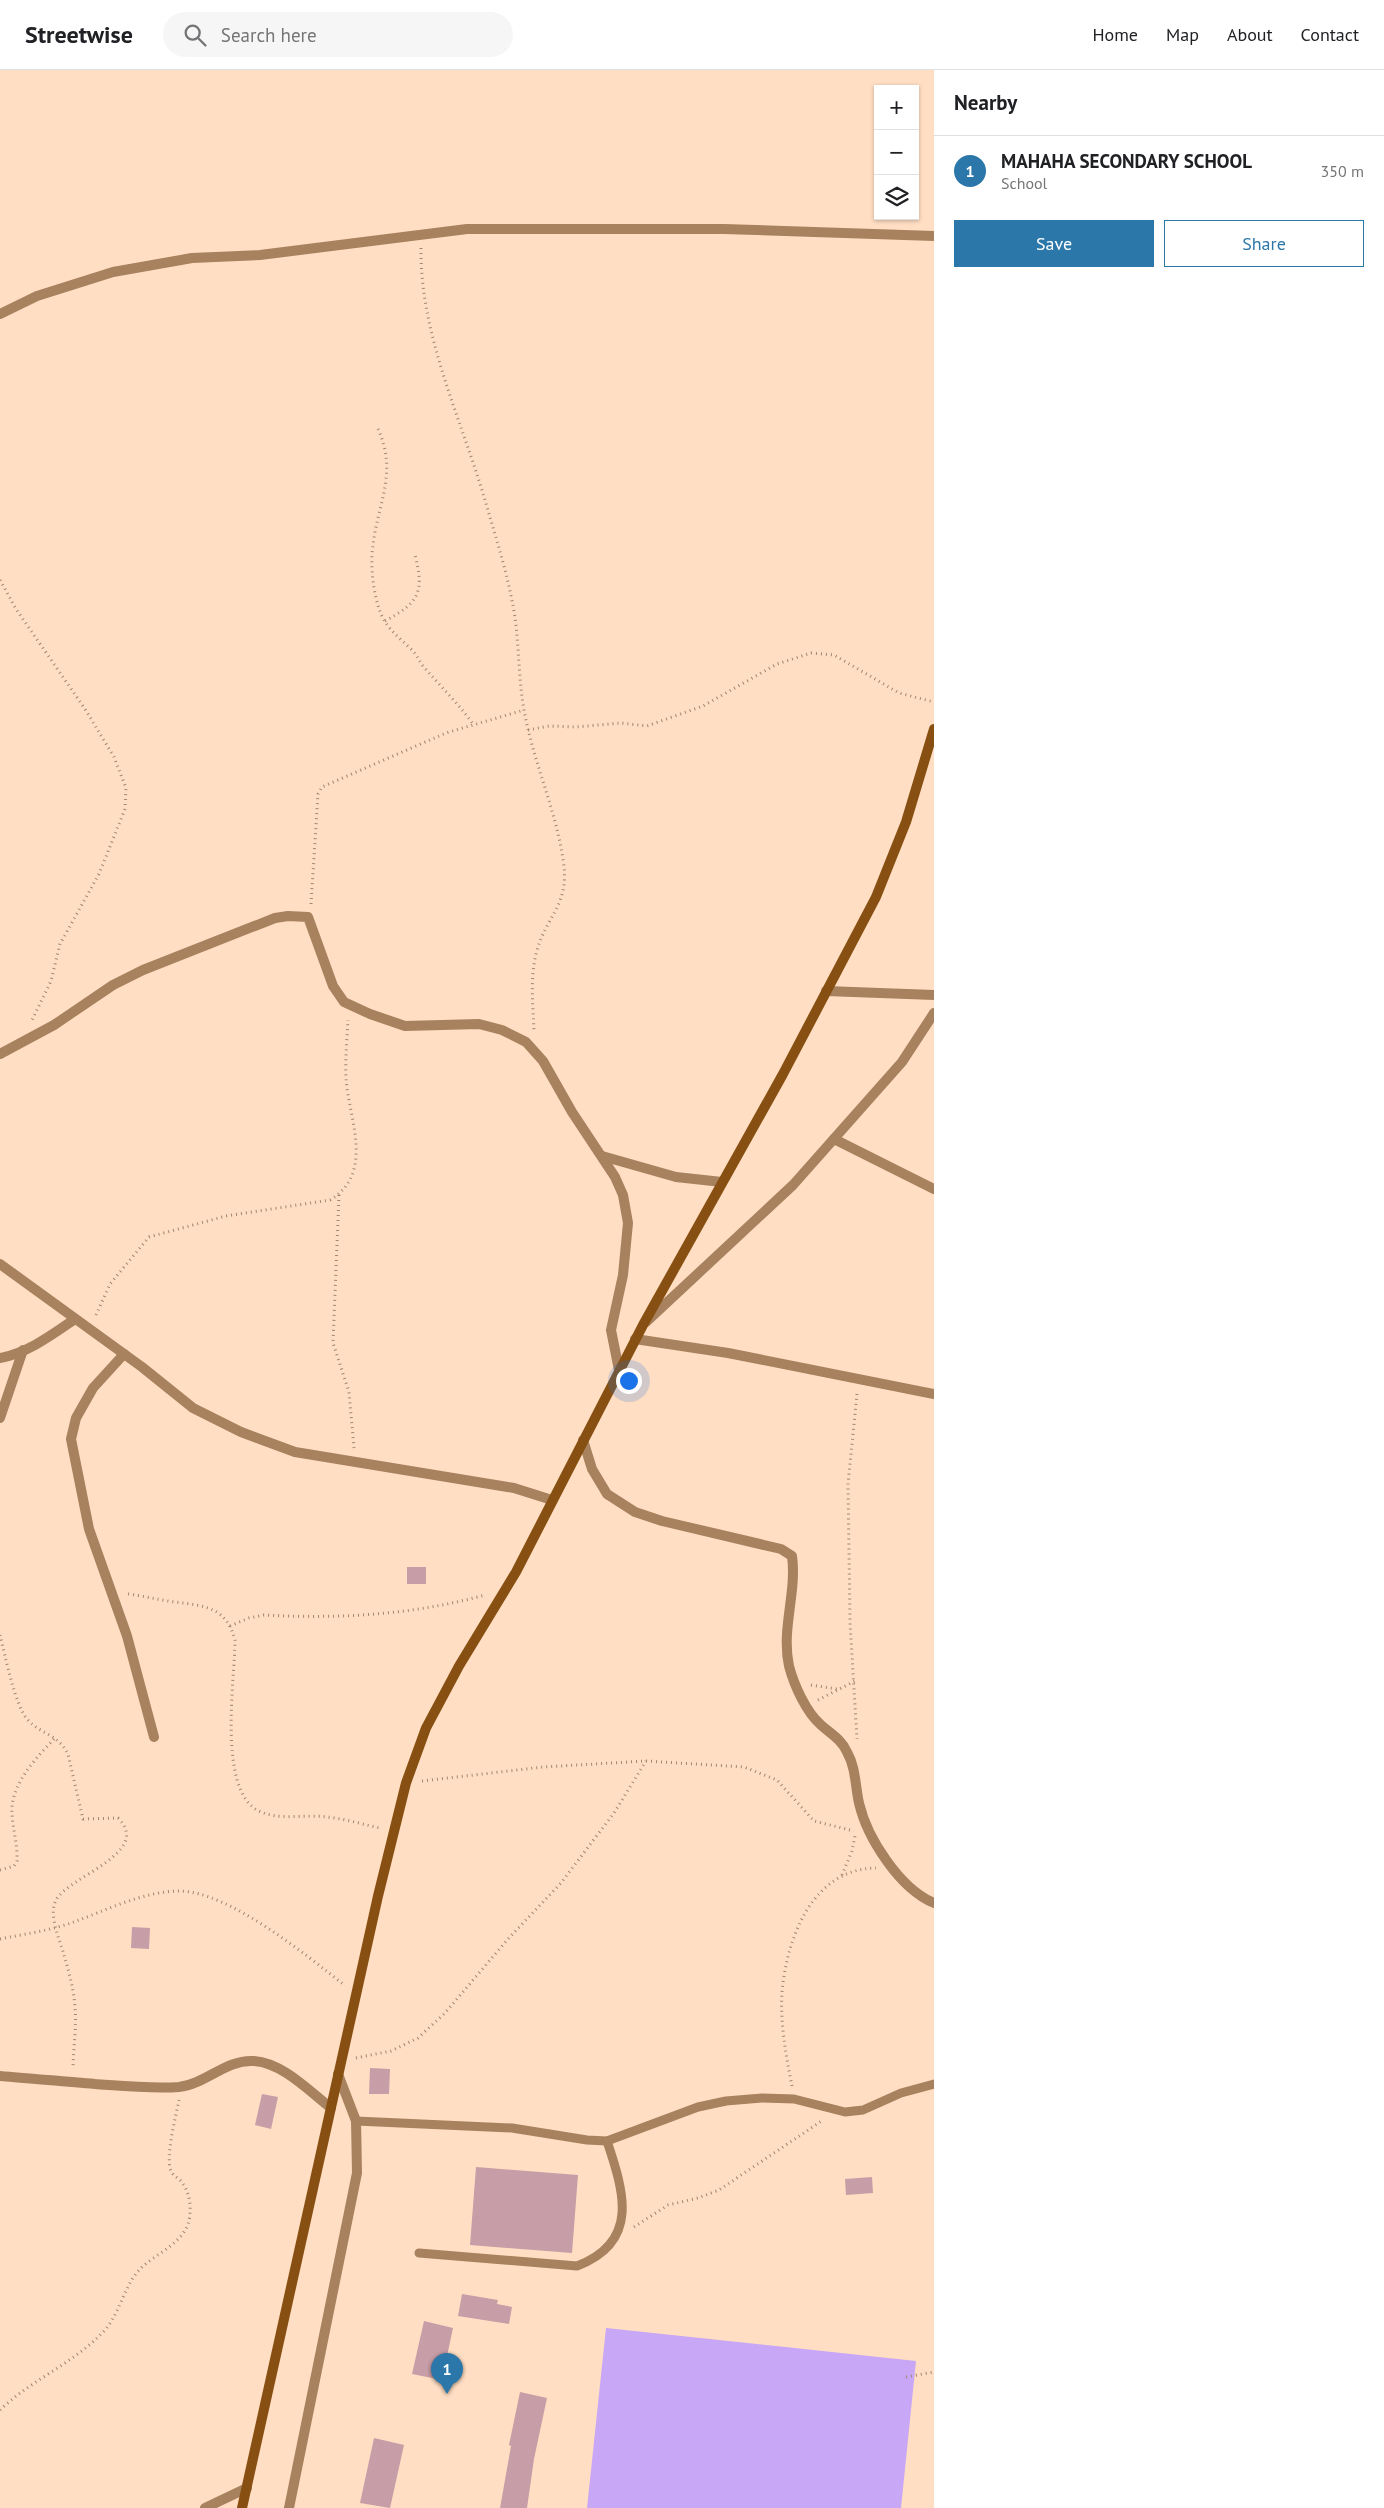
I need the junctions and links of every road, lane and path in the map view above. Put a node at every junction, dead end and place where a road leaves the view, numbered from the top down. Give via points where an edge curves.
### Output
1 (422, 235) junction
2 (934, 236) edge
3 (0, 314) edge
4 (378, 429) dead end
5 (415, 555) dead end
6 (0, 580) edge
7 (384, 621) junction
8 (934, 702) edge
9 (524, 710) junction
10 (473, 724) junction
11 (934, 729) edge
12 (528, 730) junction
13 (308, 917) junction
14 (826, 991) junction
15 (934, 995) edge
16 (350, 1005) junction
17 (934, 1013) edge
18 (22, 1042) junction
19 (535, 1052) junction
20 (0, 1054) edge
21 (834, 1140) junction
22 (602, 1156) junction
23 (722, 1182) junction
24 (934, 1189) edge
25 (339, 1194) junction
26 (0, 1264) edge
27 (75, 1319) junction
28 (642, 1325) junction
29 (90, 1329) junction
30 (635, 1340) junction
31 (23, 1350) junction
32 (124, 1354) junction
33 (0, 1358) edge
34 (619, 1370) junction
35 (858, 1378) junction
36 (934, 1394) edge
37 (0, 1418) edge
38 (583, 1440) junction
39 (355, 1461) junction
40 (552, 1500) junction
41 (504, 1590) junction
42 (110, 1592) junction
43 (230, 1626) junction
44 (0, 1635) edge
45 (855, 1681) junction
46 (796, 1683) junction
47 (838, 1689) junction
48 (806, 1707) junction
49 (56, 1737) junction
50 (154, 1737) dead end
51 (646, 1761) junction
52 (855, 1770) junction
53 (406, 1783) junction
54 (860, 1804) junction
55 (394, 1832) junction
56 (856, 1832) junction
57 (892, 1868) junction
58 (0, 1870) edge
59 (842, 1875) junction
60 (934, 1903) edge
61 (56, 1928) junction
62 (0, 1939) edge
63 (355, 1993) junction
64 (341, 2060) junction
65 (338, 2074) junction
66 (0, 2076) edge
67 (73, 2082) junction
68 (934, 2084) edge
69 (181, 2086) junction
70 (794, 2099) junction
71 (331, 2108) junction
72 (838, 2110) junction
73 (356, 2121) junction
74 (607, 2141) junction
75 (614, 2242) junction
76 (419, 2254) dead end
77 (934, 2372) edge
78 (906, 2377) dead end
79 (0, 2410) edge
80 (247, 2488) junction
81 (205, 2508) edge
82 (242, 2508) edge
83 (289, 2508) edge

1 - 2 street via 468,229 618,227
1 - 3 street via 260,255 192,258 113,272 37,296
1 - 9 path via 422,285 434,339 474,462 511,597
4 - 7 path via 387,455 387,484 372,546 374,588
5 - 7 path via 419,593 408,606
6 - 18 path via 110,749 126,788 125,809 99,874 60,944 51,980
7 - 10 path via 453,697
8 - 12 path via 899,693 834,655 811,653 777,664 703,706 647,726 621,723
9 - 10 path
9 - 12 path
10 - 13 path via 322,787 318,794
11 - 14 main road via 906,822 876,897
12 - 19 path via 551,802 564,862 560,905 537,952 533,971
13 - 16 street via 333,986
13 - 18 street via 275,918 142,970 113,985 54,1026
14 - 15 street
14 - 23 main road
16 - 19 street via 405,1026 479,1024 502,1030 526,1042
16 - 25 path via 346,1079 357,1150 350,1182
17 - 21 street via 902,1062
18 - 20 street
19 - 22 street
21 - 24 street
21 - 28 street via 793,1185
22 - 23 street via 676,1177
22 - 34 street via 624,1195 628,1223 611,1330
23 - 28 main road
25 - 29 path via 330,1200 226,1216 149,1237 110,1284
25 - 39 path via 333,1343 349,1392
26 - 27 street
27 - 29 street
27 - 31 street
28 - 30 main road
29 - 32 street
30 - 34 main road
30 - 35 street via 728,1353
31 - 33 street
31 - 37 street
32 - 39 street via 193,1408 241,1432 295,1452
32 - 42 street via 93,1388 76,1418 71,1439 89,1529
34 - 38 main road
35 - 36 street
35 - 45 path via 848,1484 850,1622
38 - 40 main road
38 - 46 street via 592,1469 607,1494 635,1512 662,1522 788,1552 792,1556 787,1644 789,1666
39 - 40 street via 514,1488
40 - 41 main road
41 - 43 path via 436,1608 379,1615 264,1616
41 - 53 main road via 426,1728
42 - 43 path via 199,1604 226,1618
42 - 50 street via 127,1636
43 - 55 path via 235,1640 230,1722 232,1746 239,1787 247,1802 258,1811 277,1816 326,1817
44 - 49 path via 18,1708 28,1721
45 - 47 path
45 - 52 path
46 - 47 path
46 - 48 street
47 - 48 path
48 - 52 street via 820,1725 836,1736
49 - 58 path via 36,1758 16,1788 12,1807 17,1861 14,1866
49 - 61 path via 68,1754 84,1818 118,1818 125,1824 126,1836 117,1854 59,1895 54,1912
51 - 53 path via 544,1767
51 - 56 path via 744,1766 776,1780 814,1822
51 - 64 path via 614,1813 561,1883 508,1939 445,2014 418,2038 391,2051
52 - 54 street
53 - 55 main road
54 - 56 path
54 - 57 street via 870,1832
55 - 63 main road
56 - 59 path
57 - 59 path via 868,1868
57 - 60 street via 922,1898
59 - 70 path via 827,1885 800,1919 788,1957 782,1992 783,2026
61 - 62 path
61 - 63 path via 155,1894 180,1891 204,1896 262,1923
61 - 67 path via 75,2009
63 - 64 main road
64 - 65 main road
65 - 71 main road
65 - 73 street
66 - 67 street
67 - 69 street
68 - 72 lane via 901,2093 863,2110
69 - 71 street via 235,2064 254,2061 288,2075
69 - 79 path via 169,2166 187,2189 190,2200 186,2230 177,2241 139,2270 105,2329 78,2354
70 - 72 lane
70 - 74 lane via 762,2098 698,2107
71 - 80 main road
72 - 75 path via 719,2190 661,2208
73 - 74 lane via 512,2128
73 - 83 street via 356,2173
74 - 75 lane via 621,2196 622,2223
75 - 76 lane via 597,2258 577,2266
77 - 78 path
80 - 81 street
80 - 82 main road

